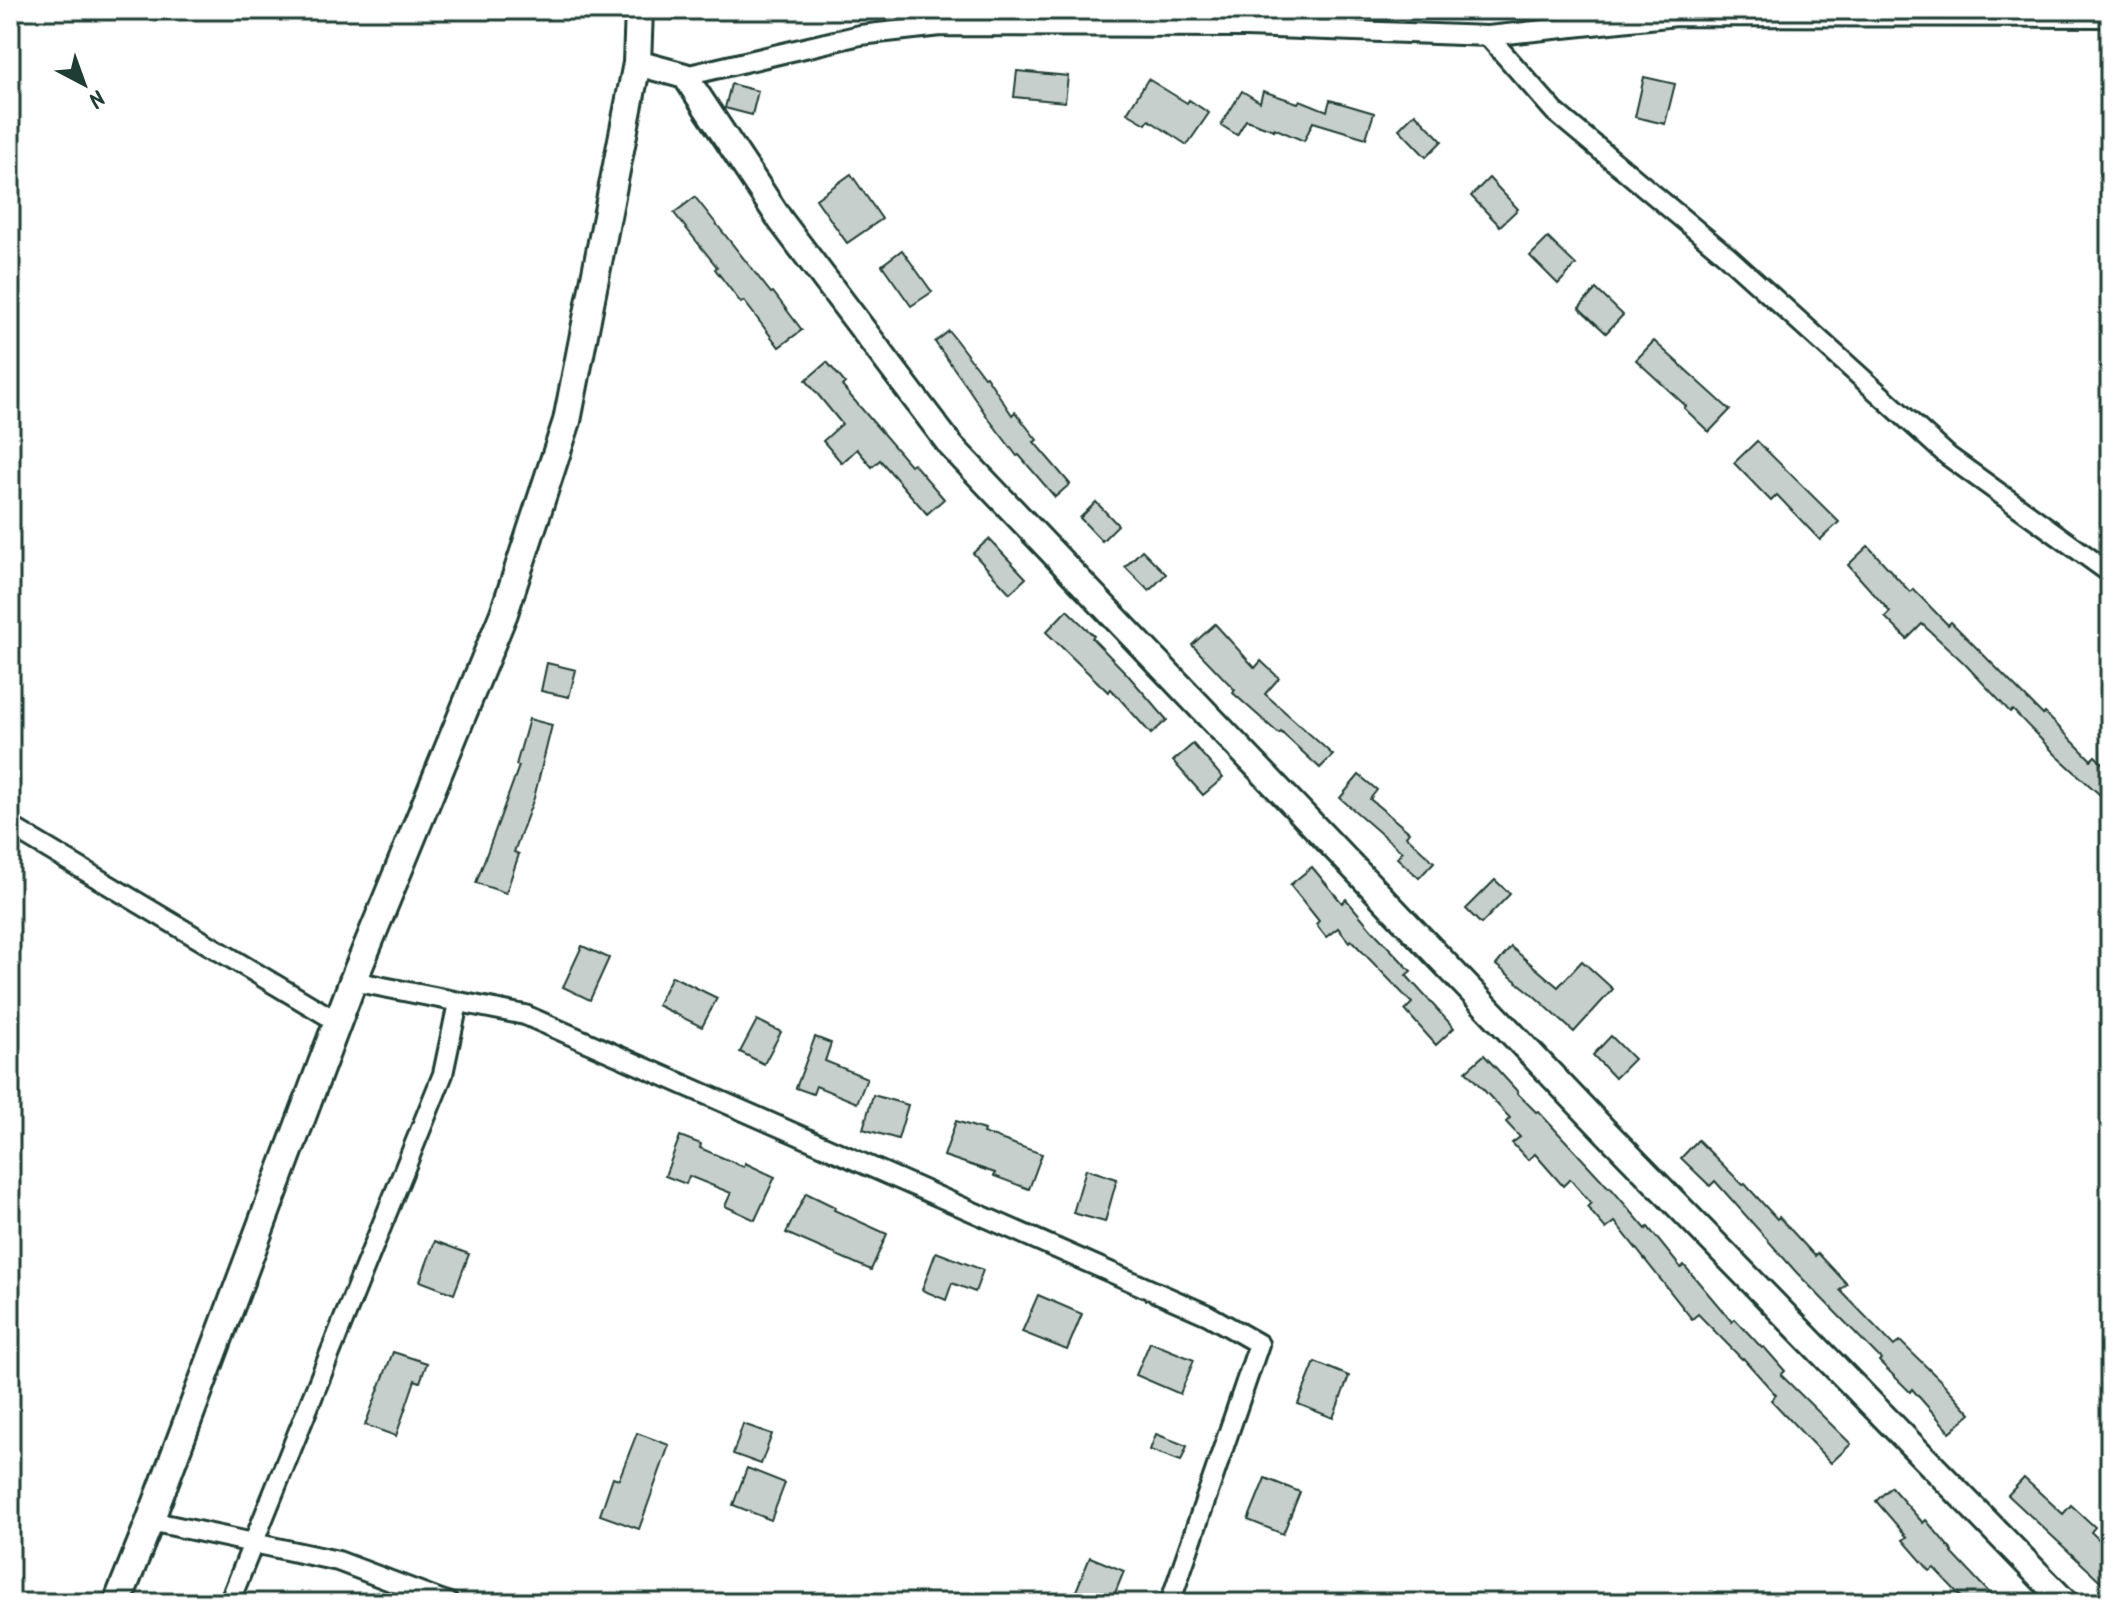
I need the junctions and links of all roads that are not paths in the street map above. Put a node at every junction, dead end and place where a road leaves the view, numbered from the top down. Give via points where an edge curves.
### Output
1 (639, 10) edge
2 (2110, 17) edge
3 (1488, 36) junction
4 (637, 63) junction
5 (685, 76) junction
6 (2110, 573) edge
7 (10, 826) edge
8 (353, 981) junction
9 (458, 1003) junction
10 (338, 1022) junction
11 (150, 1521) junction
12 (254, 1543) junction
13 (117, 1603) edge
14 (229, 1603) edge
15 (449, 1603) edge
16 (1170, 1603) edge
17 (2066, 1603) edge

1 - 4 main road
2 - 3 street via 1677,16
3 - 5 street via 1245,27 941,26 860,35
3 - 6 street via 1555,112 1727,256 1948,456
4 - 5 street
4 - 8 main road via 567,421 504,613
5 - 17 street via 781,221 951,446 1604,1130
7 - 10 street
8 - 9 street
8 - 10 main road
9 - 12 street via 443,1074
9 - 16 street via 525,1015 1208,1315 1259,1344
10 - 11 main road
11 - 12 street
11 - 13 main road
12 - 14 street
12 - 15 street via 338,1561

